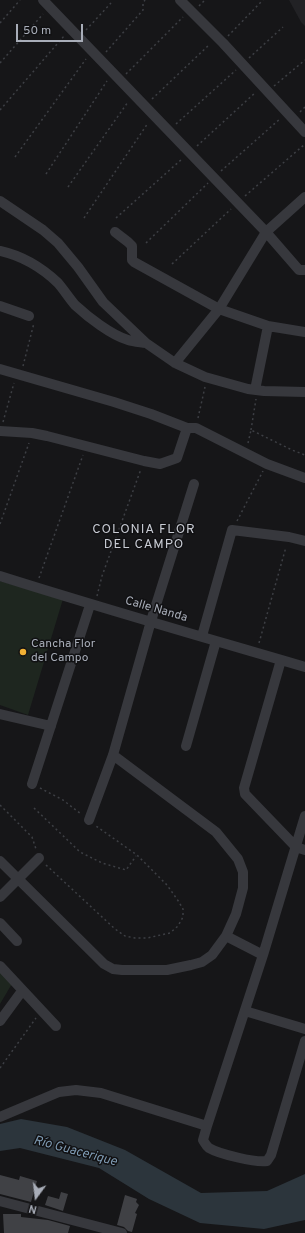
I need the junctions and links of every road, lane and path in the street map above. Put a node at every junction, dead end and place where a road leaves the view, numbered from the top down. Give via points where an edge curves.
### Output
1 (20, 0) edge
2 (145, 0) edge
3 (180, 0) edge
4 (263, 0) edge
5 (46, 2) edge
6 (111, 3) dead end
7 (190, 10) junction
8 (0, 23) edge
9 (283, 27) dead end
10 (70, 28) junction
11 (79, 38) junction
12 (220, 40) junction
13 (92, 51) junction
14 (100, 59) junction
15 (305, 60) edge
16 (0, 63) edge
17 (242, 64) junction
18 (116, 76) junction
19 (265, 88) junction
20 (133, 94) junction
21 (145, 106) junction
22 (0, 110) edge
23 (287, 112) junction
24 (153, 115) junction
25 (169, 130) junction
26 (305, 132) edge
27 (305, 144) edge
28 (190, 152) junction
29 (15, 157) dead end
30 (46, 174) dead end
31 (214, 178) junction
32 (68, 188) dead end
33 (305, 197) edge
34 (0, 201) edge
35 (238, 203) junction
36 (84, 218) dead end
37 (116, 218) dead end
38 (115, 232) dead end
39 (266, 232) junction
40 (146, 244) dead end
41 (0, 250) edge
42 (172, 264) dead end
43 (305, 270) edge
44 (0, 306) edge
45 (219, 309) junction
46 (29, 316) joint
47 (268, 326) junction
48 (305, 332) edge
49 (146, 343) junction
50 (174, 363) junction
51 (0, 369) edge
52 (19, 375) junction
53 (207, 378) junction
54 (256, 390) junction
55 (305, 392) edge
56 (191, 428) junction
57 (251, 430) junction
58 (0, 431) edge
59 (32, 433) junction
60 (86, 446) junction
61 (246, 453) junction
62 (305, 454) edge
63 (144, 461) junction
64 (267, 464) junction
65 (305, 478) edge
66 (194, 484) dead end
67 (0, 524) edge
68 (232, 530) junction
69 (289, 537) junction
70 (305, 541) edge
71 (0, 576) edge
72 (36, 587) junction
73 (92, 605) junction
74 (151, 621) junction
75 (202, 636) junction
76 (216, 641) junction
77 (257, 653) junction
78 (281, 660) junction
79 (305, 668) edge
80 (0, 714) edge
81 (51, 726) junction
82 (186, 746) dead end
83 (114, 755) junction
84 (32, 784) joint
85 (0, 805) edge
86 (34, 808) dead end
87 (305, 816) edge
88 (88, 820) junction
89 (300, 849) edge
90 (137, 855) junction
91 (39, 858) junction
92 (0, 861) edge
93 (18, 879) junction
94 (0, 898) edge
95 (0, 923) edge
96 (226, 936) junction
97 (17, 941) dead end
98 (263, 955) junction
99 (0, 966) edge
100 (22, 991) junction
101 (42, 1010) junction
102 (245, 1011) junction
103 (0, 1021) edge
104 (56, 1026) dead end
105 (305, 1029) edge
106 (305, 1040) edge
107 (0, 1068) edge
108 (0, 1117) edge
109 (208, 1126) junction
110 (0, 1200) edge
111 (122, 1233) edge

1 - 8 path
2 - 14 path via 143,10
3 - 7 street
4 - 12 path
5 - 10 street
5 - 16 path
6 - 11 path
7 - 12 street
7 - 18 path
9 - 17 path
10 - 11 street
10 - 22 path
11 - 13 street
12 - 17 street
12 - 21 path
13 - 14 street
13 - 29 path
14 - 18 street
15 - 19 path
17 - 19 street
17 - 25 path
18 - 20 street
18 - 30 path
19 - 23 street
19 - 28 path
20 - 21 street
20 - 32 path
21 - 24 street
23 - 26 street
23 - 31 path
24 - 25 street
24 - 36 path
25 - 28 street
27 - 35 path
28 - 31 street
28 - 37 path
31 - 35 street
31 - 40 path
33 - 39 street
34 - 49 street via 58,243 103,302
35 - 39 street
35 - 42 path
38 - 45 street via 132,246 134,262
39 - 43 street via 299,270
39 - 45 street
41 - 49 street via 26,259 58,284 75,304 96,322 113,333 128,340
44 - 46 street
45 - 47 street
45 - 50 street
46 - 52 path via 34,321
47 - 48 street
47 - 54 street
49 - 50 street
50 - 53 street
51 - 52 street
52 - 56 street via 114,402
52 - 58 path
53 - 54 street
53 - 56 path
54 - 55 street
54 - 57 path
56 - 61 street
56 - 63 street via 177,458 160,464
57 - 61 path
57 - 62 path
58 - 59 street
59 - 60 street
59 - 67 path
60 - 63 street
60 - 72 path
61 - 64 street
63 - 73 path
64 - 65 street
64 - 68 path
66 - 74 street
68 - 69 street
68 - 75 street
69 - 70 street
69 - 77 path
71 - 72 street, Calle Nanda
72 - 73 street, Calle Nanda
73 - 74 street, Calle Nanda
73 - 81 street
74 - 75 street, Calle Nanda
74 - 83 street
75 - 76 street, Calle Nanda
76 - 77 street, Calle Nanda
76 - 82 street
77 - 78 street, Calle Nanda
78 - 79 street, Calle Nanda
78 - 89 street via 244,788 245,794
80 - 81 street
81 - 84 street
83 - 88 street
83 - 96 street via 216,832 238,859 243,872 243,888 236,914
84 - 88 path via 63,800
85 - 91 path via 32,837
86 - 90 path via 80,852 102,864 126,870
87 - 89 street
88 - 90 path
89 - 98 street
90 - 91 path via 167,885 183,909 183,917 170,933 147,938 124,936
91 - 93 street
92 - 93 street
93 - 94 street
93 - 96 street via 104,964 113,969 167,970 202,962 212,955
95 - 97 street
96 - 98 street
98 - 102 street
99 - 100 street
100 - 101 street
100 - 103 street
101 - 104 street
101 - 107 path
102 - 105 street
102 - 109 street
106 - 109 street via 271,1155 267,1161 260,1162 217,1152 207,1147 203,1140
108 - 109 street via 59,1092 76,1090 101,1093
110 - 111 street

